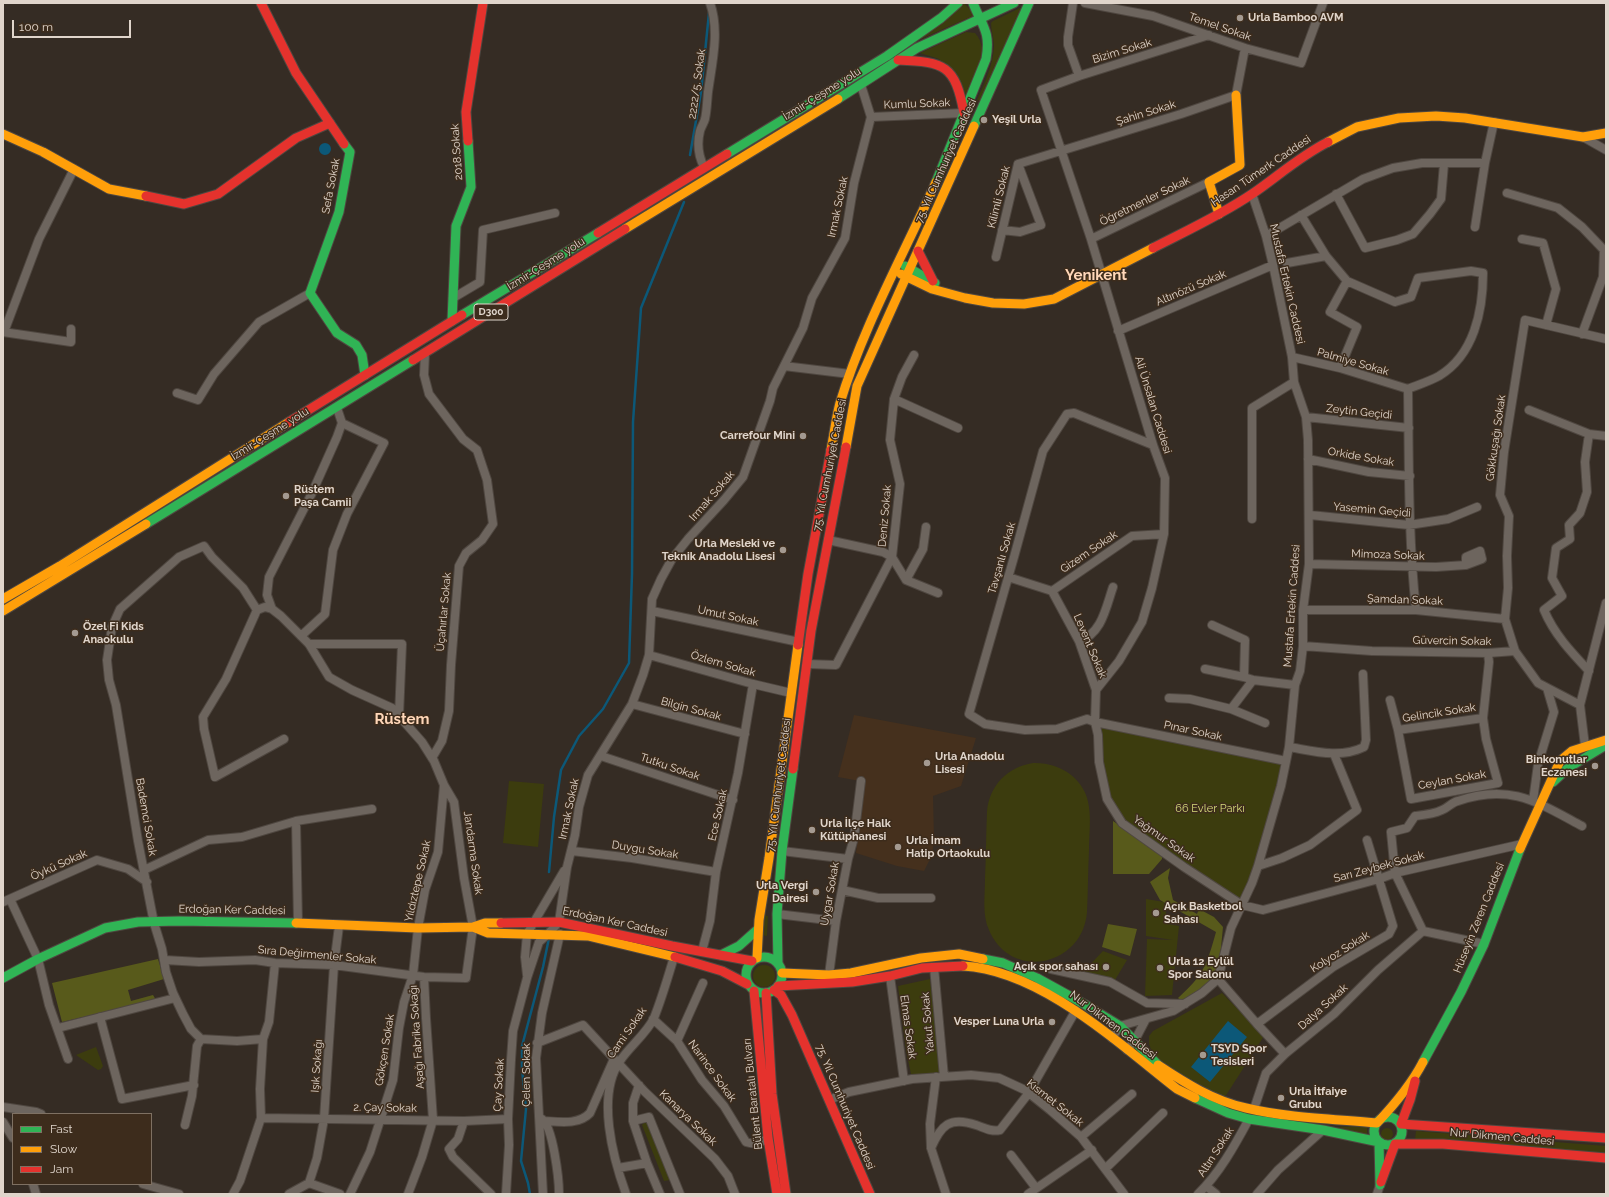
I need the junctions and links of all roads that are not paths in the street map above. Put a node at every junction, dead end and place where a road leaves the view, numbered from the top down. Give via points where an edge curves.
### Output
1 (261, 3) edge
2 (483, 3) edge
3 (710, 3) edge
4 (958, 3) edge
5 (973, 3) edge
6 (1014, 3) edge
7 (1029, 3) edge
8 (1073, 3) edge
9 (1085, 3) edge
10 (1323, 3) edge
11 (982, 19) junction
12 (1209, 35) junction
13 (1245, 48) junction
14 (898, 60) junction
15 (1079, 76) junction
16 (861, 85) junction
17 (1041, 90) joint
18 (1236, 95) junction
19 (964, 113) junction
20 (871, 117) junction
21 (1494, 122) junction
22 (330, 124) junction
23 (1606, 133) edge
24 (3, 134) edge
25 (1583, 136) junction
26 (1062, 150) junction
27 (1606, 150) edge
28 (1485, 163) junction
29 (1018, 164) junction
30 (1444, 164) junction
31 (704, 167) junction
32 (74, 169) junction
33 (1209, 182) junction
34 (1507, 193) dead end
35 (1252, 194) junction
36 (1336, 194) junction
37 (555, 213) dead end
38 (1219, 214) junction
39 (1301, 215) junction
40 (1475, 227) dead end
41 (1002, 230) junction
42 (1266, 236) junction
43 (1091, 239) junction
44 (1522, 239) dead end
45 (918, 251) junction
46 (1326, 256) junction
47 (996, 257) dead end
48 (1287, 263) dead end
49 (1273, 265) junction
50 (896, 266) junction
51 (909, 273) junction
52 (1101, 275) junction
53 (1347, 281) junction
54 (933, 282) junction
55 (944, 291) junction
56 (310, 293) junction
57 (453, 298) junction
58 (452, 321) junction
59 (1546, 324) junction
60 (70, 329) dead end
61 (1118, 331) junction
62 (3, 332) edge
63 (1582, 334) junction
64 (1606, 339) edge
65 (425, 354) junction
66 (914, 355) dead end
67 (1292, 356) junction
68 (784, 366) junction
69 (1340, 368) junction
70 (850, 374) junction
71 (365, 375) junction
72 (1294, 382) junction
73 (1408, 389) junction
74 (177, 393) dead end
75 (894, 399) junction
76 (337, 408) junction
77 (1530, 410) dead end
78 (1306, 417) junction
79 (342, 423) junction
80 (958, 428) dead end
81 (1409, 428) junction
82 (1589, 434) junction
83 (1606, 436) edge
84 (1152, 446) junction
85 (1308, 459) junction
86 (1410, 476) junction
87 (1477, 507) dead end
88 (1310, 515) junction
89 (1252, 519) dead end
90 (1409, 525) junction
91 (926, 527) dead end
92 (1164, 534) junction
93 (828, 540) junction
94 (892, 558) junction
95 (1309, 564) junction
96 (1466, 565) dead end
97 (1411, 567) junction
98 (1008, 576) junction
99 (906, 580) junction
100 (1113, 587) dead end
101 (1052, 591) junction
102 (938, 593) dead end
103 (3, 599) edge
104 (1606, 603) edge
105 (272, 609) junction
106 (257, 610) junction
107 (1303, 610) junction
108 (1416, 610) junction
109 (3, 611) edge
110 (652, 611) junction
111 (1505, 619) junction
112 (1212, 625) dead end
113 (302, 636) junction
114 (1078, 641) junction
115 (799, 642) junction
116 (309, 644) junction
117 (1303, 646) junction
118 (1515, 651) junction
119 (1488, 653) junction
120 (649, 655) junction
121 (807, 664) junction
122 (1205, 669) dead end
123 (1589, 671) junction
124 (1363, 674) dead end
125 (1244, 676) junction
126 (1253, 680) junction
127 (753, 684) junction
128 (1295, 685) junction
129 (1547, 688) junction
130 (1096, 690) junction
131 (791, 693) junction
132 (1169, 698) dead end
133 (1390, 700) dead end
134 (632, 704) junction
135 (1580, 705) junction
136 (1231, 709) junction
137 (399, 716) junction
138 (1483, 718) junction
139 (1095, 722) junction
140 (1265, 723) dead end
141 (985, 724) joint
142 (1398, 730) junction
143 (745, 734) junction
144 (284, 738) dead end
145 (1606, 740) edge
146 (1606, 745) edge
147 (1288, 746) junction
148 (1585, 746) junction
149 (1334, 754) junction
150 (601, 756) junction
151 (432, 758) junction
152 (1286, 761) junction
153 (861, 781) dead end
154 (444, 786) junction
155 (1548, 787) junction
156 (733, 800) junction
157 (1537, 802) junction
158 (372, 809) dead end
159 (296, 821) junction
160 (1582, 826) dead end
161 (1367, 840) dead end
162 (1522, 844) junction
163 (572, 851) junction
164 (782, 851) junction
165 (848, 859) junction
166 (1258, 866) junction
167 (567, 867) junction
168 (144, 870) junction
169 (716, 872) junction
170 (1395, 873) junction
171 (1379, 879) junction
172 (146, 882) junction
173 (842, 890) junction
174 (931, 898) dead end
175 (6, 901) edge
176 (1242, 905) junction
177 (777, 914) junction
178 (836, 921) junction
179 (558, 922) junction
180 (154, 923) junction
181 (298, 923) junction
182 (532, 923) junction
183 (339, 926) junction
184 (473, 926) junction
185 (418, 928) junction
186 (758, 929) junction
187 (1423, 931) junction
188 (527, 934) junction
189 (548, 934) junction
190 (560, 934) junction
191 (1484, 944) junction
192 (702, 951) junction
193 (721, 955) junction
194 (674, 957) junction
195 (38, 959) junction
196 (754, 959) junction
197 (165, 960) junction
198 (275, 963) junction
199 (778, 964) junction
200 (334, 965) junction
201 (934, 967) junction
202 (1051, 969) dead end
203 (782, 973) junction
204 (413, 975) junction
205 (830, 975) junction
206 (890, 976) junction
207 (424, 977) junction
208 (3, 978) edge
209 (466, 978) joint
210 (527, 978) junction
211 (1218, 979) junction
212 (703, 983) dead end
213 (748, 984) junction
214 (773, 989) junction
215 (754, 991) junction
216 (175, 998) junction
217 (1186, 1004) junction
218 (1076, 1010) junction
219 (100, 1017) junction
220 (653, 1019) junction
221 (1146, 1019) junction
222 (1257, 1024) junction
223 (1120, 1026) junction
224 (58, 1028) junction
225 (1112, 1038) junction
226 (201, 1039) junction
227 (263, 1039) junction
228 (1135, 1040) junction
229 (677, 1041) junction
230 (538, 1043) junction
231 (1127, 1050) junction
232 (1285, 1054) junction
233 (68, 1059) dead end
234 (617, 1060) junction
235 (1416, 1076) junction
236 (940, 1077) junction
237 (904, 1081) junction
238 (194, 1085) junction
239 (639, 1085) junction
240 (1028, 1094) junction
241 (1132, 1094) dead end
242 (829, 1100) junction
243 (3, 1107) edge
244 (1254, 1109) junction
245 (38, 1113) edge
246 (1163, 1113) dead end
247 (260, 1118) junction
248 (324, 1118) junction
249 (381, 1119) junction
250 (508, 1119) junction
251 (1249, 1119) junction
252 (433, 1120) junction
253 (464, 1121) junction
254 (633, 1121) junction
255 (3, 1122) edge
256 (544, 1122) junction
257 (1377, 1123) junction
258 (1401, 1124) junction
259 (185, 1125) dead end
260 (1323, 1130) junction
261 (12, 1136) edge
262 (1081, 1137) junction
263 (768, 1138) junction
264 (1606, 1138) edge
265 (1379, 1142) junction
266 (1395, 1144) junction
267 (930, 1148) junction
268 (1092, 1150) junction
269 (1012, 1155) dead end
270 (1606, 1158) edge
271 (647, 1163) junction
272 (618, 1168) junction
273 (1105, 1169) junction
274 (309, 1183) junction
275 (147, 1185) edge
276 (1380, 1185) junction
277 (1206, 1186) junction
278 (1036, 1188) junction
279 (179, 1194) edge
280 (233, 1194) edge
281 (289, 1194) edge
282 (340, 1194) edge
283 (350, 1194) edge
284 (408, 1194) edge
285 (491, 1194) edge
286 (506, 1194) edge
287 (543, 1194) edge
288 (559, 1194) edge
289 (626, 1194) edge
290 (660, 1194) edge
291 (680, 1194) edge
292 (735, 1194) edge
293 (777, 1194) edge
294 (786, 1194) edge
295 (870, 1194) edge
296 (946, 1194) edge
297 (1028, 1194) edge
298 (1124, 1194) edge
299 (1198, 1194) edge
300 (1216, 1194) edge
301 (1257, 1194) edge
302 (1377, 1194) edge

1 - 22 main road, Sefa Sokak via 296,73
2 - 57 main road, 2018.Sokak via 466,112 471,186 456,226
3 - 31 street, 2222/5. Sokak via 715,25 713,56 705,120 698,143 698,153
4 - 31 main road, İzmir-Çeşme yolu / D300 via 887,56
5 - 11 main road, 75. Yıl Cumhuriyet Caddesi
6 - 11 main road, D300
7 - 45 main road, 75. Yıl Cumhuriyet Caddesi
8 - 15 street via 1068,46
9 - 12 street, Temel Sokak via 1153,16
10 - 13 street, Temel Sokak via 1301,63
11 - 14 main road, İzmir-Çeşme yolu / D300 via 917,48
11 - 19 main road, 75. Yıl Cumhuriyet Caddesi via 988,48
12 - 13 street, Temel Sokak
12 - 15 street, Bizim Sokak
13 - 18 street
14 - 16 main road, İzmir-Çeşme yolu / D300
14 - 19 main road via 932,62 947,69 961,94
15 - 17 street, Bizim Sokak
16 - 20 street
16 - 65 main road, İzmir-Çeşme yolu / D300
17 - 26 street, Ali Ünsalan Caddesi
18 - 26 street, Şahin Sokak
18 - 33 main road via 1240,164
19 - 20 street, Kumlu Sokak
19 - 50 main road, 75. Yıl Cumhuriyet Caddesi via 936,183
20 - 68 street, Irmak Sokak via 854,183 845,238 812,298 803,328
21 - 25 main road, Hasan Tümerk Caddesi
21 - 28 street
21 - 35 main road, Hasan Tümerk Caddesi via 1436,116 1399,118 1357,127 1314,149
22 - 32 main road via 296,138 218,194 184,204 109,189
22 - 56 main road, Sefa Sokak via 350,152 339,212
23 - 25 main road, Hasan Tümerk Caddesi
24 - 32 main road
25 - 27 street
26 - 29 street, Kilimli Sokak
26 - 43 street, Ali Ünsalan Caddesi
28 - 30 street
28 - 40 street
29 - 41 street, Kilimli Sokak
29 - 41 street via 1041,225 1020,232
30 - 36 street via 1422,163 1393,168 1363,179
30 - 36 street via 1441,199 1430,214 1413,234 1378,246 1365,248
31 - 58 main road, İzmir-Çeşme yolu / D300
32 - 62 street via 39,239
33 - 38 main road
33 - 43 street, Öğretmenler Sokak
34 - 63 street via 1558,208 1582,226 1604,250 1603,277
35 - 38 main road, Hasan Tümerk Caddesi
35 - 42 street, Mustafa Ertekin Caddesi
36 - 39 street
37 - 57 street via 483,230 480,282
38 - 52 main road, Hasan Tümerk Caddesi
39 - 42 street
39 - 46 street
41 - 47 street, Kilimli Sokak
42 - 49 street, Mustafa Ertekin Caddesi
43 - 52 street, Ali Ünsalan Caddesi
44 - 59 street via 1543,244 1549,264 1556,289
45 - 51 main road, 75. Yıl Cumhuriyet Caddesi
45 - 54 main road
46 - 48 street
46 - 53 street
49 - 61 street, Altınözü Sokak
49 - 67 street, Mustafa Ertekin Caddesi
50 - 51 main road
50 - 70 main road, 75. Yıl Cumhuriyet Caddesi
51 - 54 main road
51 - 55 main road, Hasan Tümerk Caddesi via 932,289
51 - 93 main road, 75. Yıl Cumhuriyet Caddesi via 857,386
52 - 55 main road, Hasan Tümerk Caddesi via 1054,299 1024,304 993,303
52 - 61 street, Ali Ünsalan Caddesi
53 - 69 street via 1330,312 1357,327
53 - 73 street via 1395,302 1411,297 1418,278 1471,271 1483,273 1483,293 1474,336 1458,361 1439,376
54 - 55 main road
56 - 71 main road via 337,333 356,345 362,354
56 - 74 street via 259,322 214,374 198,400
57 - 58 main road, 2018.Sokak
58 - 71 main road, İzmir-Çeşme yolu / D300
59 - 63 street
59 - 111 street, Gökkuşağı Sokak via 1525,320 1504,452 1500,495 1510,516
60 - 62 street via 70,342
61 - 84 street, Ali Ünsalan Caddesi
63 - 64 street
65 - 76 main road, İzmir-Çeşme yolu / D300
65 - 151 street, Üçahırlar Sokak via 424,375 429,394 463,439 477,450 487,480 493,524 482,540 466,553 459,566 450,665 449,711 442,741
66 - 75 street, Deniz Sokak
67 - 69 street, Palmiye Sokak
67 - 72 street, Mustafa Ertekin Caddesi
68 - 70 street
68 - 110 street, Irmak Sokak via 773,388 743,477 672,558 652,599
69 - 73 street, Palmiye Sokak
70 - 115 main road, 75. Yıl Cumhuriyet Caddesi via 840,404 828,460
71 - 103 main road, İzmir-Çeşme yolu / D300
72 - 78 street, Mustafa Ertekin Caddesi
72 - 89 street via 1252,408
73 - 81 street
75 - 80 street
75 - 94 street, Deniz Sokak via 890,440 900,484
76 - 79 street
76 - 109 main road, İzmir-Çeşme yolu / D300
77 - 82 street
78 - 81 street, Zeytin Geçidi
78 - 85 street, Mustafa Ertekin Caddesi
79 - 105 street via 312,493 269,576 267,595
79 - 113 street via 384,443 347,514 333,550 325,614
81 - 86 street
82 - 83 street
82 - 123 street via 1585,462 1586,492 1580,513 1569,525 1570,539 1556,548 1552,578 1562,596 1544,610 1567,648
84 - 92 street, Ali Ünsalan Caddesi via 1165,478
84 - 98 street, Tavşanlı Sokak via 1071,413 1043,451
85 - 86 street, Orkide Sokak via 1369,472
85 - 88 street, Mustafa Ertekin Caddesi
86 - 90 street
87 - 90 street, Yasemin Geçidi via 1448,519
88 - 90 street, Yasemin Geçidi
88 - 95 street, Mustafa Ertekin Caddesi
90 - 97 street
91 - 99 street via 923,549
92 - 101 street, Gizem Sokak via 1132,536
92 - 130 street, Ali Ünsalan Caddesi via 1142,622 1119,661
93 - 94 street via 883,552
93 - 121 main road, 75. Yıl Cumhuriyet Caddesi
94 - 99 street
94 - 121 street, Deniz Sokak via 836,665
95 - 97 street, Mimoza Sokak
95 - 107 street, Mustafa Ertekin Caddesi
96 - 97 street, Mimoza Sokak
97 - 108 street
98 - 101 street
98 - 141 street, Tavşanlı Sokak via 970,714
99 - 102 street
100 - 114 street via 1098,627 1086,639
101 - 114 street, Levent Sokak
104 - 123 street
105 - 106 street
105 - 113 street, Yıldıztepe Sokak
106 - 144 street via 226,679 203,717 215,777
106 - 168 street, Bademci Sokak via 243,588 204,546 178,557 120,608 112,628 107,660
107 - 108 street, Şamdan Sokak
107 - 117 street, Mustafa Ertekin Caddesi
108 - 111 street, Şamdan Sokak
110 - 115 street, Umut Sokak
110 - 120 street, Irmak Sokak
111 - 118 street, Gökkuşağı Sokak
112 - 125 street via 1245,640
113 - 116 street, Yıldıztepe Sokak
114 - 130 street, Levent Sokak
115 - 131 main road, 75. Yıl Cumhuriyet Caddesi
116 - 137 street, Yıldıztepe Sokak via 329,677 392,708
116 - 137 street via 402,644
117 - 119 street, Güvercin Sokak via 1372,651
117 - 128 street, Mustafa Ertekin Caddesi via 1300,671
118 - 119 street, Güvercin Sokak
118 - 129 street via 1538,683
119 - 138 street
120 - 127 street, Özlem Sokak
120 - 134 street, Irmak Sokak
121 - 164 main road, 75. Yıl Cumhuriyet Caddesi
122 - 125 street
123 - 135 street
124 - 149 street via 1366,740 1364,748
125 - 126 street
126 - 128 street
126 - 136 street
127 - 131 street, Özlem Sokak
127 - 143 street, Ece Sokak
128 - 147 street, Mustafa Ertekin Caddesi
129 - 135 street
129 - 157 street via 1554,712 1538,764
130 - 139 street
131 - 186 main road, 75. Yıl Cumhuriyet Caddesi
132 - 136 street via 1190,699
133 - 142 street
134 - 143 street, Bilgin Sokak
134 - 150 street, Irmak Sokak
135 - 148 street
136 - 140 street
137 - 151 street, Yıldıztepe Sokak via 422,742
138 - 142 street, Gelincik Sokak
138 - 142 street, Ceylan Sokak via 1498,783 1411,799
139 - 141 street, Pınar Sokak via 1087,719 1057,729 1025,730
139 - 152 street, Pınar Sokak
139 - 176 street, Yağmur Sokak via 1106,799 1122,823
143 - 156 street, Ece Sokak
145 - 148 main road, Hüseyin Zeren Caddesi
146 - 155 main road, Hüseyin Zeren Caddesi via 1568,768
147 - 149 street
147 - 152 street, Mustafa Ertekin Caddesi
148 - 155 main road, Hüseyin Zeren Caddesi via 1572,751 1560,761
149 - 166 street via 1357,810 1310,845
150 - 156 street, Tutku Sokak
150 - 163 street, Irmak Sokak via 588,775 579,807
151 - 154 street, Yıldıztepe Sokak
152 - 166 street, Mustafa Ertekin Caddesi via 1282,786
153 - 165 street via 854,838
154 - 184 street, Jandarma Sokak via 454,802
154 - 185 street, Yıldıztepe Sokak via 438,852 425,890
155 - 157 main road, Hüseyin Zeren Caddesi
156 - 169 street, Ece Sokak
157 - 160 street
157 - 162 main road, Hüseyin Zeren Caddesi
157 - 170 street via 1500,793 1479,795 1456,801 1444,810 1415,816 1407,828 1391,832
158 - 159 street
159 - 168 street via 242,837 208,840
159 - 181 street
161 - 171 street, Kolyoz Sokak
162 - 170 street, Sarı Zeybek Sokak
162 - 191 main road, Hüseyin Zeren Caddesi
163 - 167 street, Irmak Sokak
163 - 169 street, Duygu Sokak
164 - 165 street, Uygar Sokak
164 - 177 main road, 75. Yıl Cumhuriyet Caddesi
165 - 173 street, Uygar Sokak
166 - 176 street, Mustafa Ertekin Caddesi
167 - 179 street
167 - 182 street
168 - 172 street, Bademci Sokak
169 - 192 street, Ece Sokak via 710,921
170 - 171 street, Sarı Zeybek Sokak
170 - 187 street
171 - 176 street, Sarı Zeybek Sokak via 1263,910
171 - 222 street, Kolyoz Sokak via 1393,926 1389,934 1333,967
172 - 175 street, Öykü Sokak via 128,869 97,860
172 - 180 street, Bademci Sokak
173 - 174 street via 878,898
173 - 178 street, Uygar Sokak
175 - 195 street
176 - 211 street, Mustafa Ertekin Caddesi via 1231,928
177 - 178 street
177 - 199 main road, 75. Yıl Cumhuriyet Caddesi
178 - 205 street, Uygar Sokak
179 - 182 main road, Erdoğan Ker Caddesi
179 - 189 street, Çay Sokak
179 - 192 main road, Erdoğan Ker Caddesi
180 - 181 main road, Erdoğan Ker Caddesi
180 - 195 main road, Erdoğan Ker Caddesi via 138,922 105,928
180 - 197 street, Bademci Sokak
181 - 183 main road, Erdoğan Ker Caddesi
182 - 184 main road, Erdoğan Ker Caddesi via 485,923
182 - 188 street
183 - 185 main road, Erdoğan Ker Caddesi
183 - 200 street, Işık Sokağı
184 - 185 main road, Erdoğan Ker Caddesi
184 - 188 main road, Erdoğan Ker Caddesi via 488,933
184 - 209 street, Jandarma Sokak
185 - 204 street, Yıldıztepe Sokak
186 - 193 main road via 739,946
186 - 196 main road, 75. Yıl Cumhuriyet Caddesi
187 - 191 street
187 - 232 street, Dalya Sokak via 1378,970 1334,1014
188 - 189 main road, Erdoğan Ker Caddesi
188 - 210 street
189 - 190 main road, Erdoğan Ker Caddesi
189 - 210 street, Çay Sokak via 538,942
190 - 194 main road, Erdoğan Ker Caddesi via 588,936
190 - 230 street, Çelen Sokak via 542,1013
191 - 235 main road, Hüseyin Zeren Caddesi
192 - 193 main road, Erdoğan Ker Caddesi
193 - 196 main road, Erdoğan Ker Caddesi
194 - 213 main road, Erdoğan Ker Caddesi via 722,971
194 - 220 street, Cami Sokak
195 - 208 main road, Erdoğan Ker Caddesi
195 - 224 street via 49,1005
196 - 199 main road via 768,957
196 - 213 main road via 746,971
197 - 198 street, Sıra Değirmenler Sokak via 255,960
197 - 216 street, Bademci Sokak via 166,972
198 - 200 street, Sıra Değirmenler Sokak
198 - 227 street via 269,1022
199 - 203 main road
200 - 204 street, Sıra Değirmenler Sokak
200 - 248 street, Işık Sokağı
201 - 206 main road, Nur Dikmen Caddesi
201 - 218 main road, Nur Dikmen Caddesi via 965,966 993,971 1022,981
201 - 236 street, Yakut Sokak
202 - 217 street via 1110,982 1147,1003
203 - 205 main road, Nur Dikmen Caddesi
203 - 214 main road via 782,979
204 - 207 street, Sıra Değirmenler Sokak
204 - 249 street, Gökçen Sokak via 400,1021 393,1080
205 - 223 main road, Nur Dikmen Caddesi via 921,958 959,954 1003,963 1037,978
206 - 214 main road, Nur Dikmen Caddesi
206 - 237 street, Elmas Sokak
207 - 209 street, Sıra Değirmenler Sokak
207 - 252 street, Aşağı Fabrika Sokağı
210 - 250 street, Çay Sokak via 513,1031
211 - 217 street
211 - 222 street
212 - 229 street
213 - 215 main road
214 - 215 main road
214 - 242 main road, 75. Yıl Cumhuriyet Caddesi via 781,996 792,1015
214 - 294 main road, Bülent Baratalı Bulvarı via 767,1023 773,1100
215 - 263 main road, Bülent Baratalı Bulvarı
216 - 219 street
216 - 226 street, Bademci Sokak via 191,1029
217 - 221 street via 1174,1011
218 - 225 main road, Nur Dikmen Caddesi
218 - 240 street
219 - 224 street
219 - 238 street via 122,1099
220 - 229 street, Narince Sokak
220 - 234 street, Cami Sokak
221 - 223 street
221 - 228 street
222 - 232 street
223 - 225 street
223 - 228 main road, Nur Dikmen Caddesi
224 - 233 street
225 - 231 main road, Nur Dikmen Caddesi
226 - 227 street
226 - 238 street via 197,1046
227 - 247 street
228 - 231 street
228 - 244 main road, Nur Dikmen Caddesi via 1157,1065 1190,1086 1223,1100
229 - 263 street, Narince Sokak via 702,1080 724,1106 746,1142 755,1144
230 - 234 street, Kanarya Sokak via 583,1025
230 - 256 street, Çelen Sokak via 536,1058
231 - 251 main road, Nur Dikmen Caddesi via 1177,1089 1228,1113
232 - 244 street, Dalya Sokak via 1266,1073
234 - 239 street, Kanarya Sokak
234 - 256 street via 587,1116 581,1120
234 - 272 street, Cami Sokak via 607,1107
235 - 257 main road
235 - 258 main road
236 - 237 street, Kısmet Sokak
236 - 240 street, Kısmet Sokak via 971,1075 999,1078
236 - 267 street, Yakut Sokak via 930,1124
237 - 242 street, Kısmet Sokak via 849,1092
238 - 259 street
239 - 254 street via 633,1103
239 - 292 street, Kanarya Sokak via 715,1159 728,1176
240 - 262 street, Kısmet Sokak
240 - 267 street via 1000,1130 992,1132 965,1122 948,1123 937,1133
241 - 262 street
242 - 295 main road, 75. Yıl Cumhuriyet Caddesi
243 - 245 street
244 - 257 main road, Nur Dikmen Caddesi
246 - 273 street
247 - 248 street, 2. Çay Sokak
247 - 280 street via 240,1181
248 - 249 street, 2. Çay Sokak
248 - 274 street, Işık Sokağı via 317,1158
249 - 252 street, 2. Çay Sokak
249 - 283 street, Gökçen Sokak via 370,1152
250 - 253 street, 2. Çay Sokak
250 - 286 street, Çay Sokak
251 - 260 main road, Nur Dikmen Caddesi
251 - 277 street, Altın Sokak via 1236,1144
252 - 253 street, 2. Çay Sokak
252 - 284 street
253 - 285 street via 458,1139 450,1148 453,1157
254 - 271 street
254 - 291 street via 649,1117
255 - 261 street
256 - 287 street, Çelen Sokak
256 - 288 street via 557,1167
257 - 258 main road via 1389,1117
257 - 265 main road via 1374,1132
258 - 264 main road, Nur Dikmen Caddesi
258 - 266 main road via 1402,1136
260 - 265 main road, Nur Dikmen Caddesi
260 - 301 street via 1278,1170
262 - 268 street, Kısmet Sokak
263 - 293 main road, Bülent Baratalı Bulvarı
265 - 266 main road
265 - 276 main road
266 - 270 main road, Nur Dikmen Caddesi via 1443,1144
266 - 276 main road
267 - 296 street, Yakut Sokak
268 - 273 street, Kısmet Sokak
268 - 278 street
269 - 278 street
271 - 272 street
271 - 290 street
272 - 289 street, Cami Sokak
273 - 298 street, Kısmet Sokak
274 - 281 street
274 - 282 street
275 - 279 street
276 - 302 street
277 - 299 street, Altın Sokak
277 - 300 street
278 - 297 street

